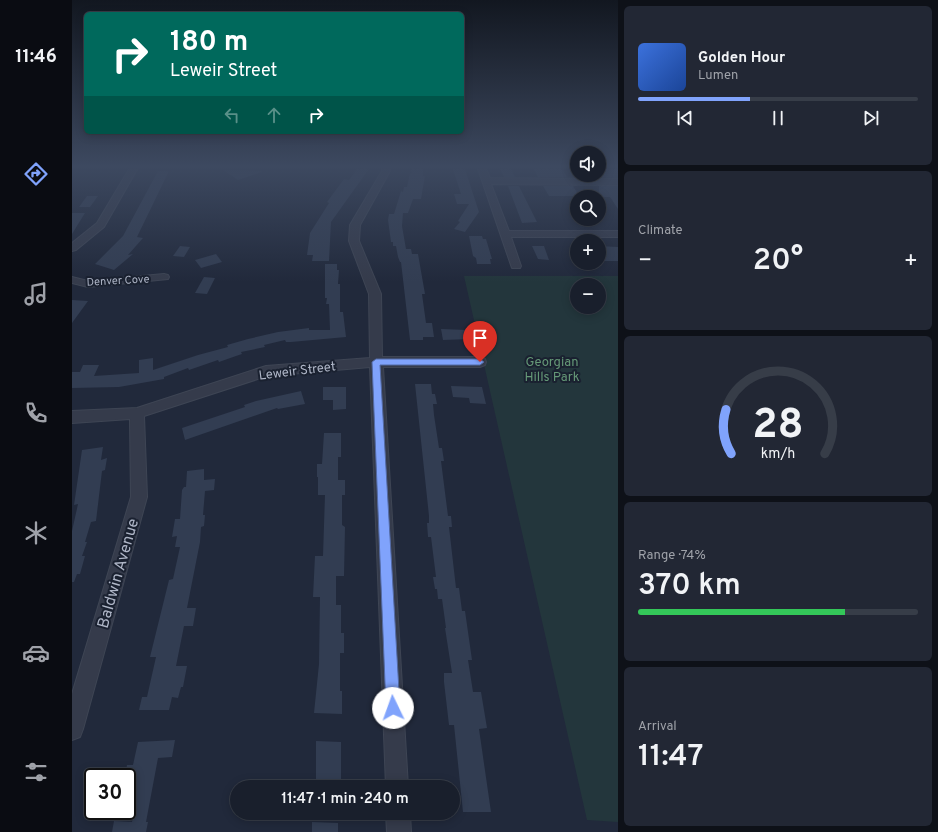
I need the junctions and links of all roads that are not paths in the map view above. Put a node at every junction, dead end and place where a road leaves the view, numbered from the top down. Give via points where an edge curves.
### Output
1 (113, 205) edge
2 (366, 205) edge
3 (495, 205) edge
4 (506, 234) junction
5 (618, 234) edge
6 (72, 248) edge
7 (516, 266) dead end
8 (164, 277) dead end
9 (72, 280) edge
10 (376, 362) junction
11 (480, 362) dead end
12 (137, 413) junction
13 (72, 417) edge
14 (72, 729) edge
15 (397, 780) edge
16 (398, 820) edge
17 (399, 832) edge

1 - 6 street via 101,225
2 - 10 street via 354,225 354,241 375,294
3 - 4 street
4 - 5 street
4 - 7 street
8 - 9 street, Denver Cove via 88,284
10 - 11 street, Leweir Street
10 - 12 street, Leweir Street via 266,371
10 - 15 street
12 - 13 street, Leweir Street
12 - 14 street, Baldwin Avenue via 139,497
16 - 17 street

